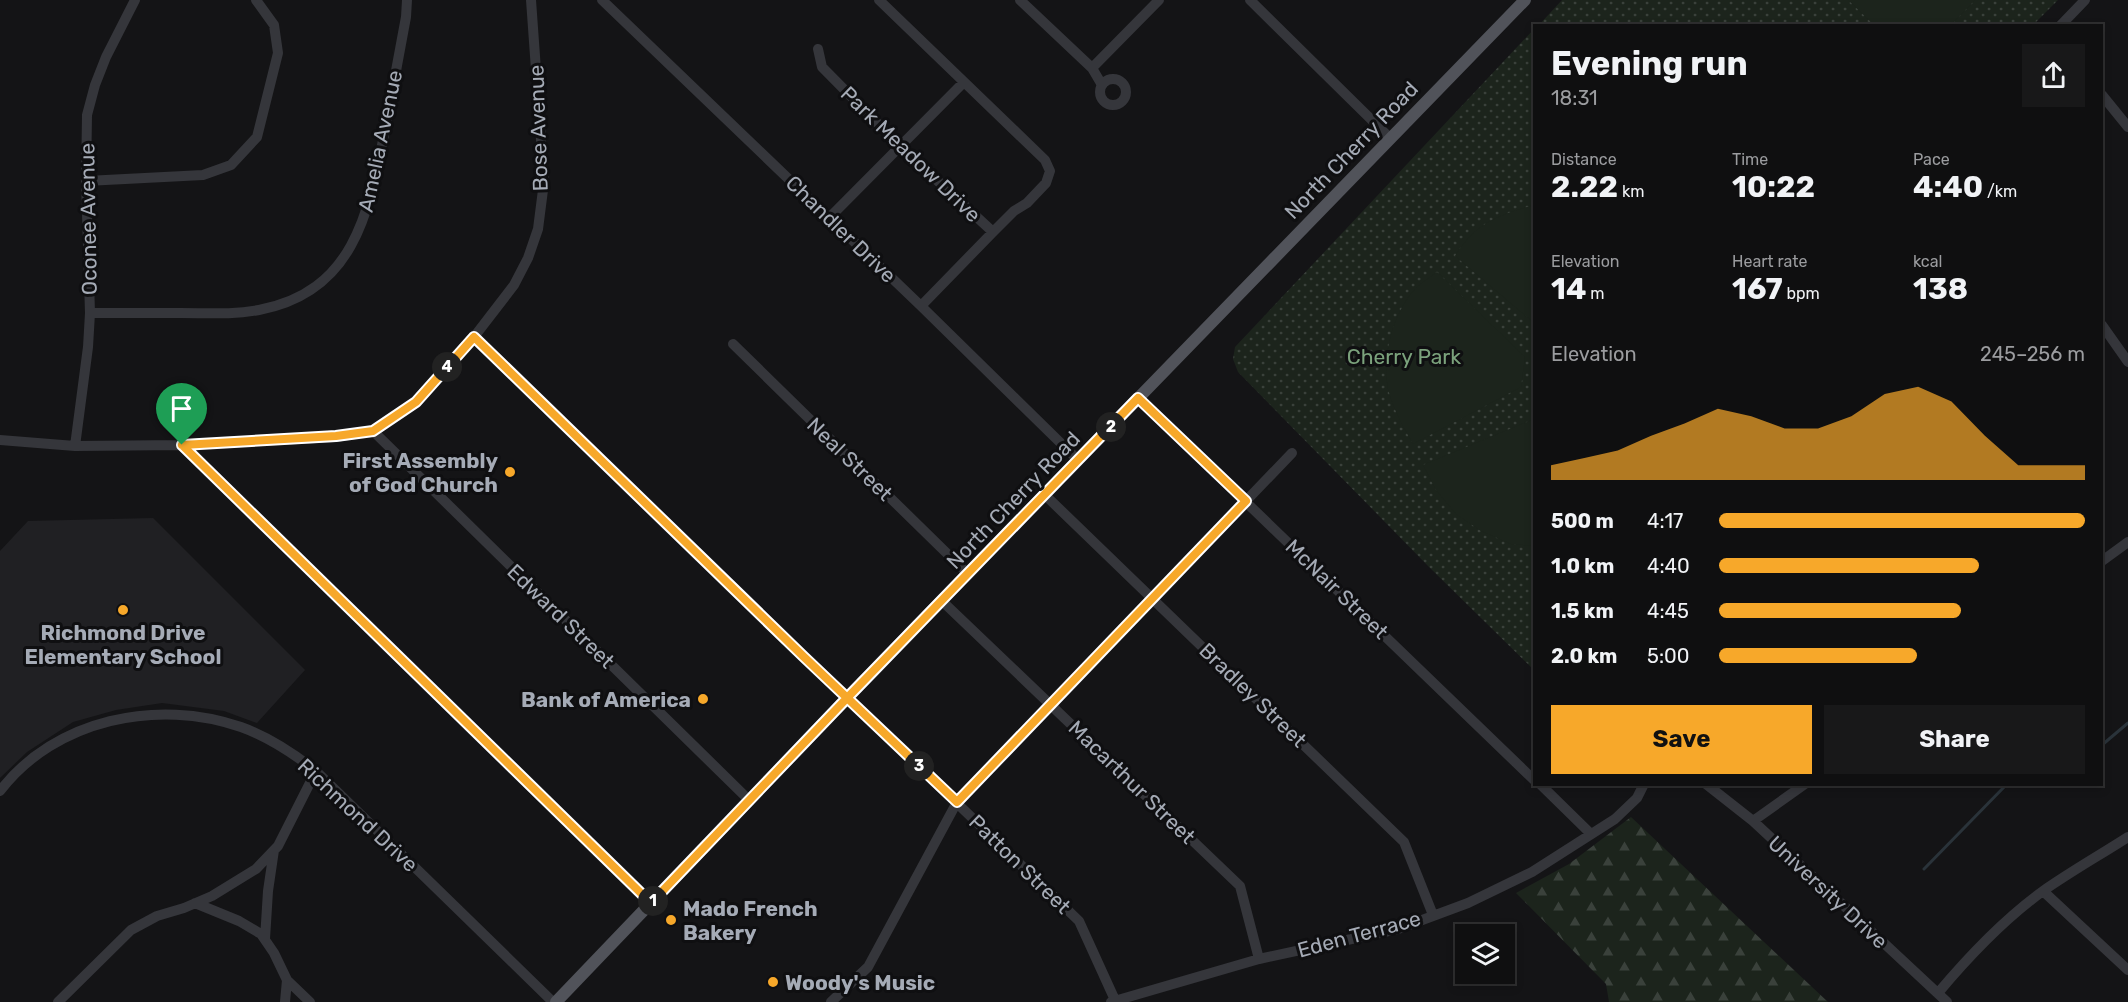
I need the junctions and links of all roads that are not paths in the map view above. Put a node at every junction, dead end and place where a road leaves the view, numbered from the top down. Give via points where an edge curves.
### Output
1 (135, 0) edge
2 (256, 0) edge
3 (406, 0) edge
4 (531, 0) edge
5 (602, 0) edge
6 (879, 0) edge
7 (1020, 0) edge
8 (1159, 0) edge
9 (1250, 0) edge
10 (1525, 0) edge
11 (2085, 0) edge
12 (2062, 24) edge
13 (818, 49) dead end
14 (1092, 68) junction
15 (964, 82) junction
16 (1102, 85) dead end
17 (2103, 96) edge
18 (2128, 127) edge
19 (1390, 138) junction
20 (901, 147) junction
21 (86, 181) junction
22 (830, 218) junction
23 (993, 232) junction
24 (921, 306) junction
25 (90, 313) junction
26 (2103, 326) edge
27 (474, 337) junction
28 (733, 345) dead end
29 (2128, 362) edge
30 (1138, 398) junction
31 (373, 431) junction
32 (0, 440) edge
33 (182, 445) junction
34 (75, 446) junction
35 (1292, 453) dead end
36 (1078, 460) junction
37 (1045, 495) junction
38 (1246, 501) junction
39 (2128, 542) edge
40 (2103, 560) edge
41 (968, 574) junction
42 (1152, 597) junction
43 (942, 601) junction
44 (848, 697) junction
45 (1050, 703) junction
46 (316, 771) junction
47 (1533, 779) edge
48 (1541, 786) edge
49 (1643, 786) edge
50 (1708, 786) edge
51 (1801, 786) edge
52 (0, 791) edge
53 (750, 801) junction
54 (957, 802) junction
55 (1752, 821) junction
56 (1591, 834) junction
57 (2128, 837) edge
58 (274, 850) junction
59 (2043, 891) junction
60 (195, 903) junction
61 (651, 903) junction
62 (1433, 915) junction
63 (265, 939) junction
64 (1259, 959) junction
65 (2128, 970) edge
66 (287, 980) junction
67 (1938, 993) junction
68 (1113, 1001) edge
69 (58, 1002) edge
70 (285, 1002) edge
71 (310, 1002) edge
72 (555, 1002) edge
73 (831, 1002) edge
74 (1947, 1002) edge

1 - 21 street, Oconee Avenue via 106,57 87,114
2 - 21 street via 274,25 278,53 257,137 231,165 203,175
3 - 25 street, Amelia Avenue via 373,190 361,227 326,278 282,304 236,314
4 - 27 street, Bose Avenue via 544,182 538,229 514,285
5 - 22 street, Chandler Drive
6 - 15 street
7 - 14 street
8 - 14 street
9 - 19 street
10 - 19 main road, North Cherry Road
11 - 12 street
13 - 20 street, Park Meadow Drive via 822,67
14 - 16 street
15 - 20 street
15 - 23 street via 1045,160 1050,171 1046,183
17 - 18 street
19 - 30 main road, North Cherry Road
20 - 22 street
20 - 23 street, Park Meadow Drive
21 - 25 street, Oconee Avenue
22 - 24 street, Chandler Drive
23 - 24 street, Park Meadow Drive
24 - 36 street, Chandler Drive
25 - 34 street, Oconee Avenue
26 - 29 street
27 - 31 street, Bose Avenue via 416,402
27 - 44 street, Patton Street
28 - 41 street, Neal Street
30 - 36 main road, North Cherry Road
30 - 38 street, McNair Street
31 - 33 street, Bose Avenue
31 - 53 street, Edward Street
32 - 34 street, Bose Avenue
33 - 34 street, Bose Avenue
33 - 61 street
35 - 38 street
36 - 37 main road, North Cherry Road
37 - 41 main road, North Cherry Road
37 - 42 street, Bradley Street
38 - 42 street
38 - 47 street, McNair Street
39 - 40 street
41 - 43 main road, North Cherry Road
42 - 45 street
42 - 62 street, Bradley Street via 1404,843
43 - 44 main road, North Cherry Road
43 - 45 street, Macarthur Street
44 - 53 main road, North Cherry Road
44 - 54 street, Patton Street
45 - 54 street
45 - 64 street, Macarthur Street via 1240,886
46 - 52 street, Richmond Drive via 286,749 243,728 188,715 160,714 131,716 77,731 31,758
46 - 58 street
46 - 72 street, Richmond Drive
48 - 56 street
49 - 56 street, Eden Terrace via 1637,798 1615,819
50 - 55 street, University Drive
51 - 55 street
53 - 61 main road, North Cherry Road
54 - 68 street, Patton Street via 1079,921
54 - 73 street via 868,967
55 - 67 street, University Drive
56 - 62 street, Eden Terrace via 1500,888
57 - 59 street
58 - 60 street via 256,869
58 - 63 street
59 - 65 street
59 - 67 street via 1992,933
60 - 63 street via 239,921
60 - 69 street via 131,930
61 - 72 main road, North Cherry Road
62 - 64 street, Eden Terrace via 1398,929
63 - 66 street
64 - 68 street, Eden Terrace
66 - 70 street
66 - 71 street
67 - 74 street, University Drive

